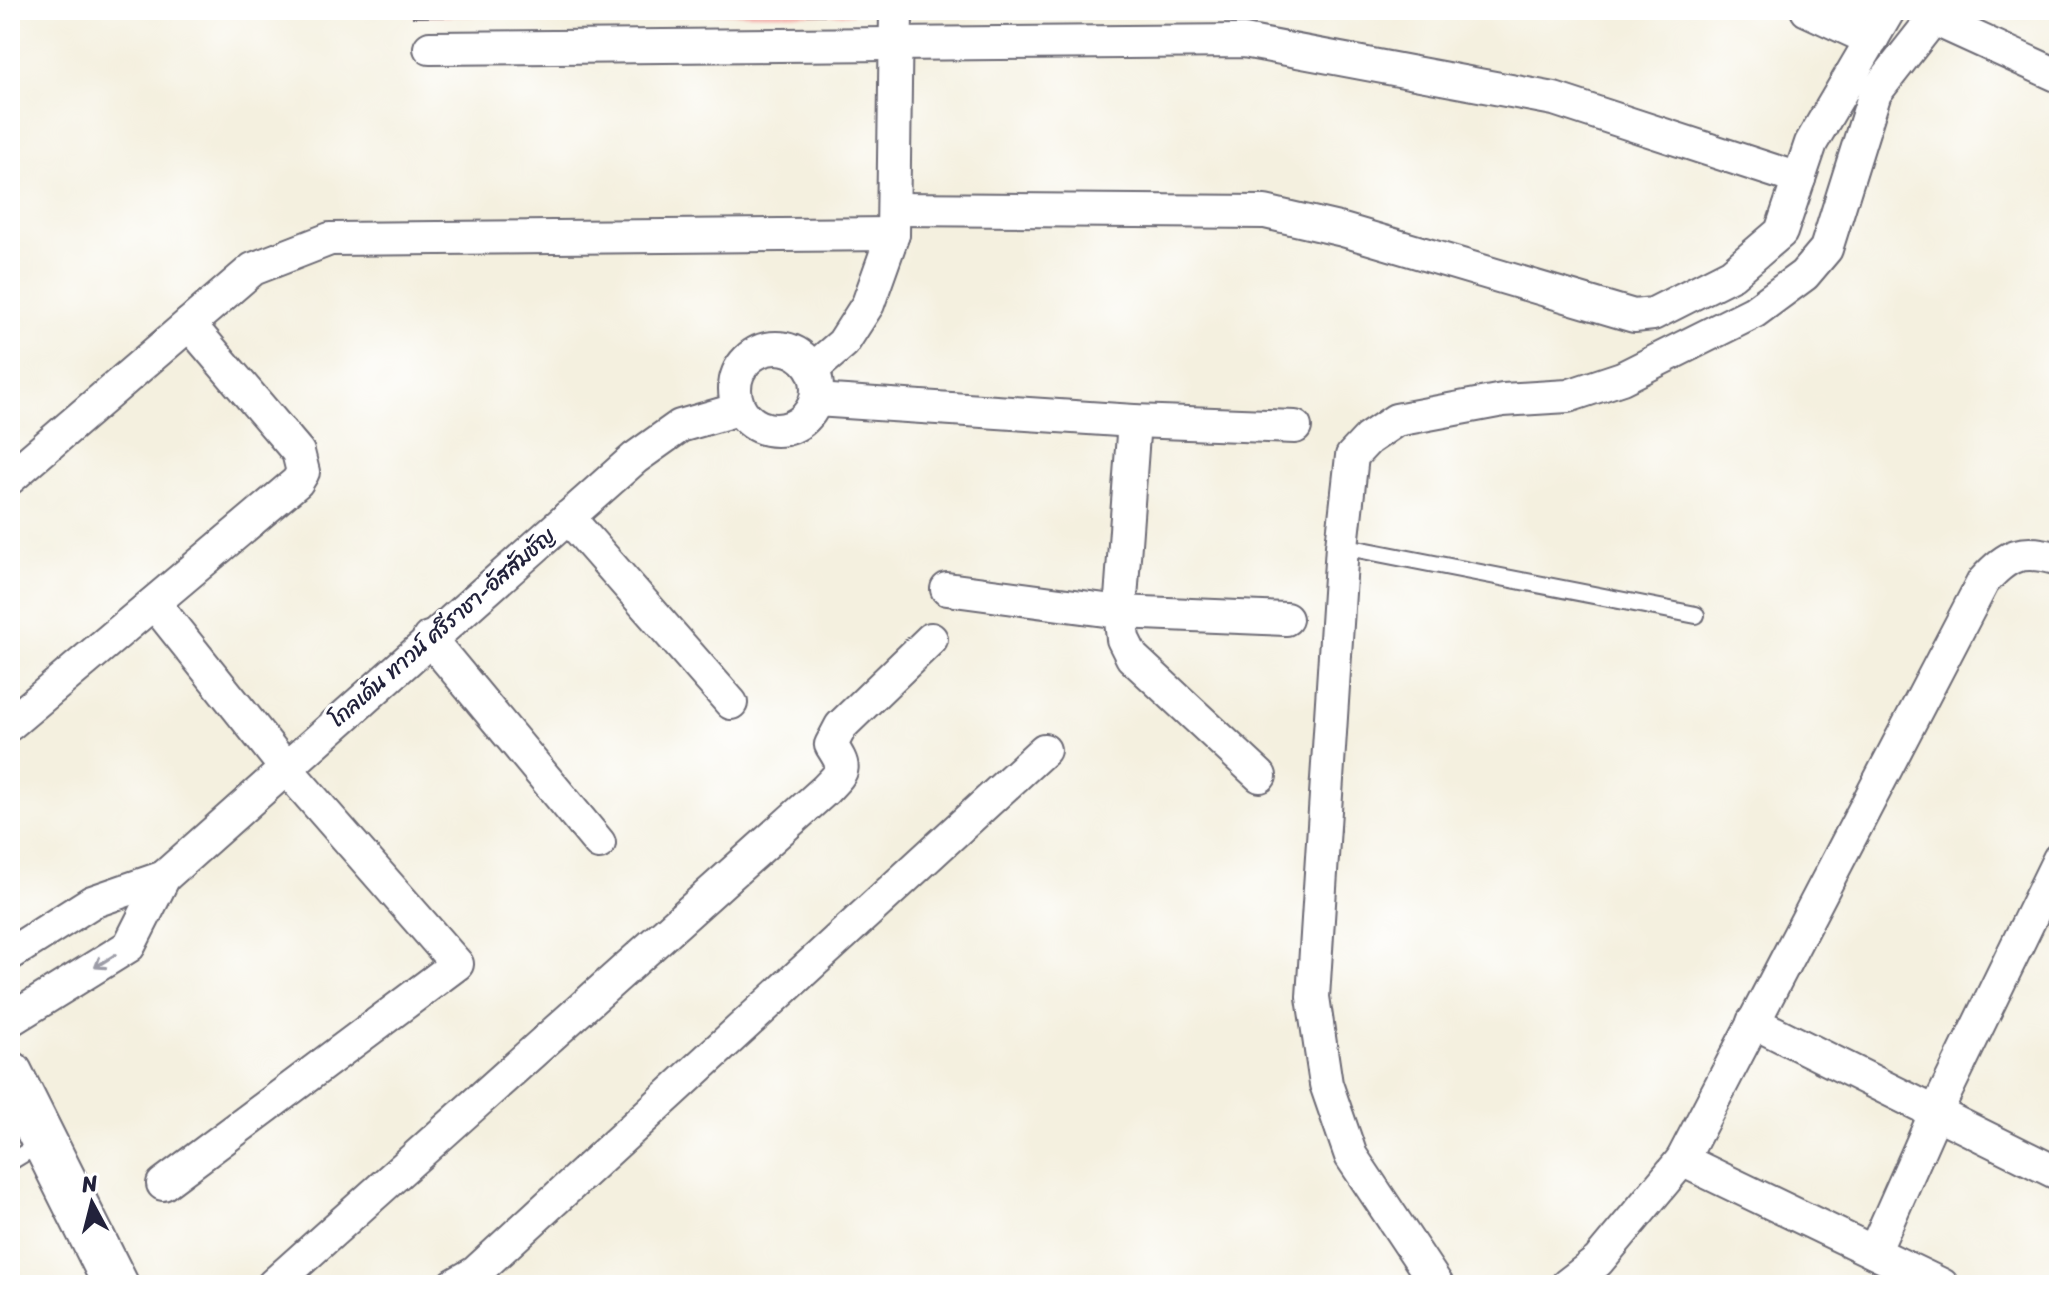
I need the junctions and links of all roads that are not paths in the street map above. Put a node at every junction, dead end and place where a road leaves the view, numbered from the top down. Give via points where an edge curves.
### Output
1 (896, 10) edge
2 (1807, 10) edge
3 (1889, 10) edge
4 (1937, 14) edge
5 (1872, 40) junction
6 (896, 44) junction
7 (430, 48) dead end
8 (2059, 76) edge
9 (1799, 179) junction
10 (894, 222) junction
11 (189, 324) junction
12 (814, 384) junction
13 (739, 409) junction
14 (1134, 421) junction
15 (1295, 427) dead end
16 (10, 478) edge
17 (568, 517) junction
18 (1342, 546) junction
19 (2059, 559) edge
20 (947, 589) dead end
21 (154, 603) junction
22 (1120, 612) junction
23 (1696, 615) dead end
24 (1286, 619) dead end
25 (429, 638) junction
26 (931, 639) dead end
27 (731, 703) dead end
28 (10, 724) edge
29 (1044, 750) dead end
30 (284, 766) junction
31 (1260, 776) dead end
32 (599, 843) dead end
33 (2059, 859) edge
34 (164, 877) junction
35 (10, 954) edge
36 (10, 1020) edge
37 (1753, 1022) junction
38 (10, 1073) edge
39 (1936, 1112) junction
40 (27, 1152) edge
41 (1682, 1160) junction
42 (2059, 1174) edge
43 (163, 1184) dead end
44 (1874, 1252) junction
45 (116, 1285) edge
46 (273, 1285) edge
47 (454, 1285) edge
48 (1437, 1285) edge
49 (1567, 1285) edge
50 (1942, 1285) edge

1 - 6 street
2 - 5 street
3 - 5 street
4 - 8 street
4 - 18 street via 1875,93 1826,249 1804,275 1754,312 1622,378 1568,396 1503,400 1396,420 1352,456
5 - 9 street via 1811,143
6 - 7 street
6 - 9 street via 1244,41 1554,99
6 - 10 street
9 - 10 street via 1781,232 1732,274 1653,314 1634,316 1265,212
10 - 11 street via 330,239 253,269
10 - 12 street via 868,304
11 - 16 street
11 - 21 street via 298,452 303,472
12 - 13 street via 804,420 788,429 769,430 751,423
12 - 13 street via 801,355 783,347 765,349 748,357 737,373
12 - 14 street
13 - 17 street, โกลเด้น ทาวน์ ศรีราชา-อัสสัมชัญ via 680,426
14 - 15 street
14 - 22 street
17 - 25 street, โกลเด้น ทาวน์ ศรีราชา-อัสสัมชัญ
17 - 27 street
18 - 23 lane
18 - 48 street via 1313,997 1326,1084 1351,1156
19 - 37 street via 2025,553 2001,561 1983,582
20 - 22 street
21 - 28 street
21 - 30 street
22 - 24 street
22 - 31 street via 1123,639 1132,657
25 - 30 street, โกลเด้น ทาวน์ ศรีราชา-อัสสัมชัญ
25 - 32 street
26 - 46 street via 832,740 843,768 825,790
29 - 47 street via 475,1273
30 - 34 street, โกลเด้น ทาวน์ ศรีราชา-อัสสัมชัญ
30 - 43 street via 457,964
33 - 39 street
34 - 35 street, โกลเด้น ทาวน์ ศรีราชา-อัสสัมชัญ via 92,902
34 -> 36 street, โกลเด้น ทาวน์ ศรีราชา-อัสสัมชัญ via 129,946
37 - 39 street
37 - 41 street
38 - 40 main road
39 - 42 street
39 - 44 street
40 - 45 main road
41 - 44 street
41 - 49 street via 1598,1261
44 - 50 street

